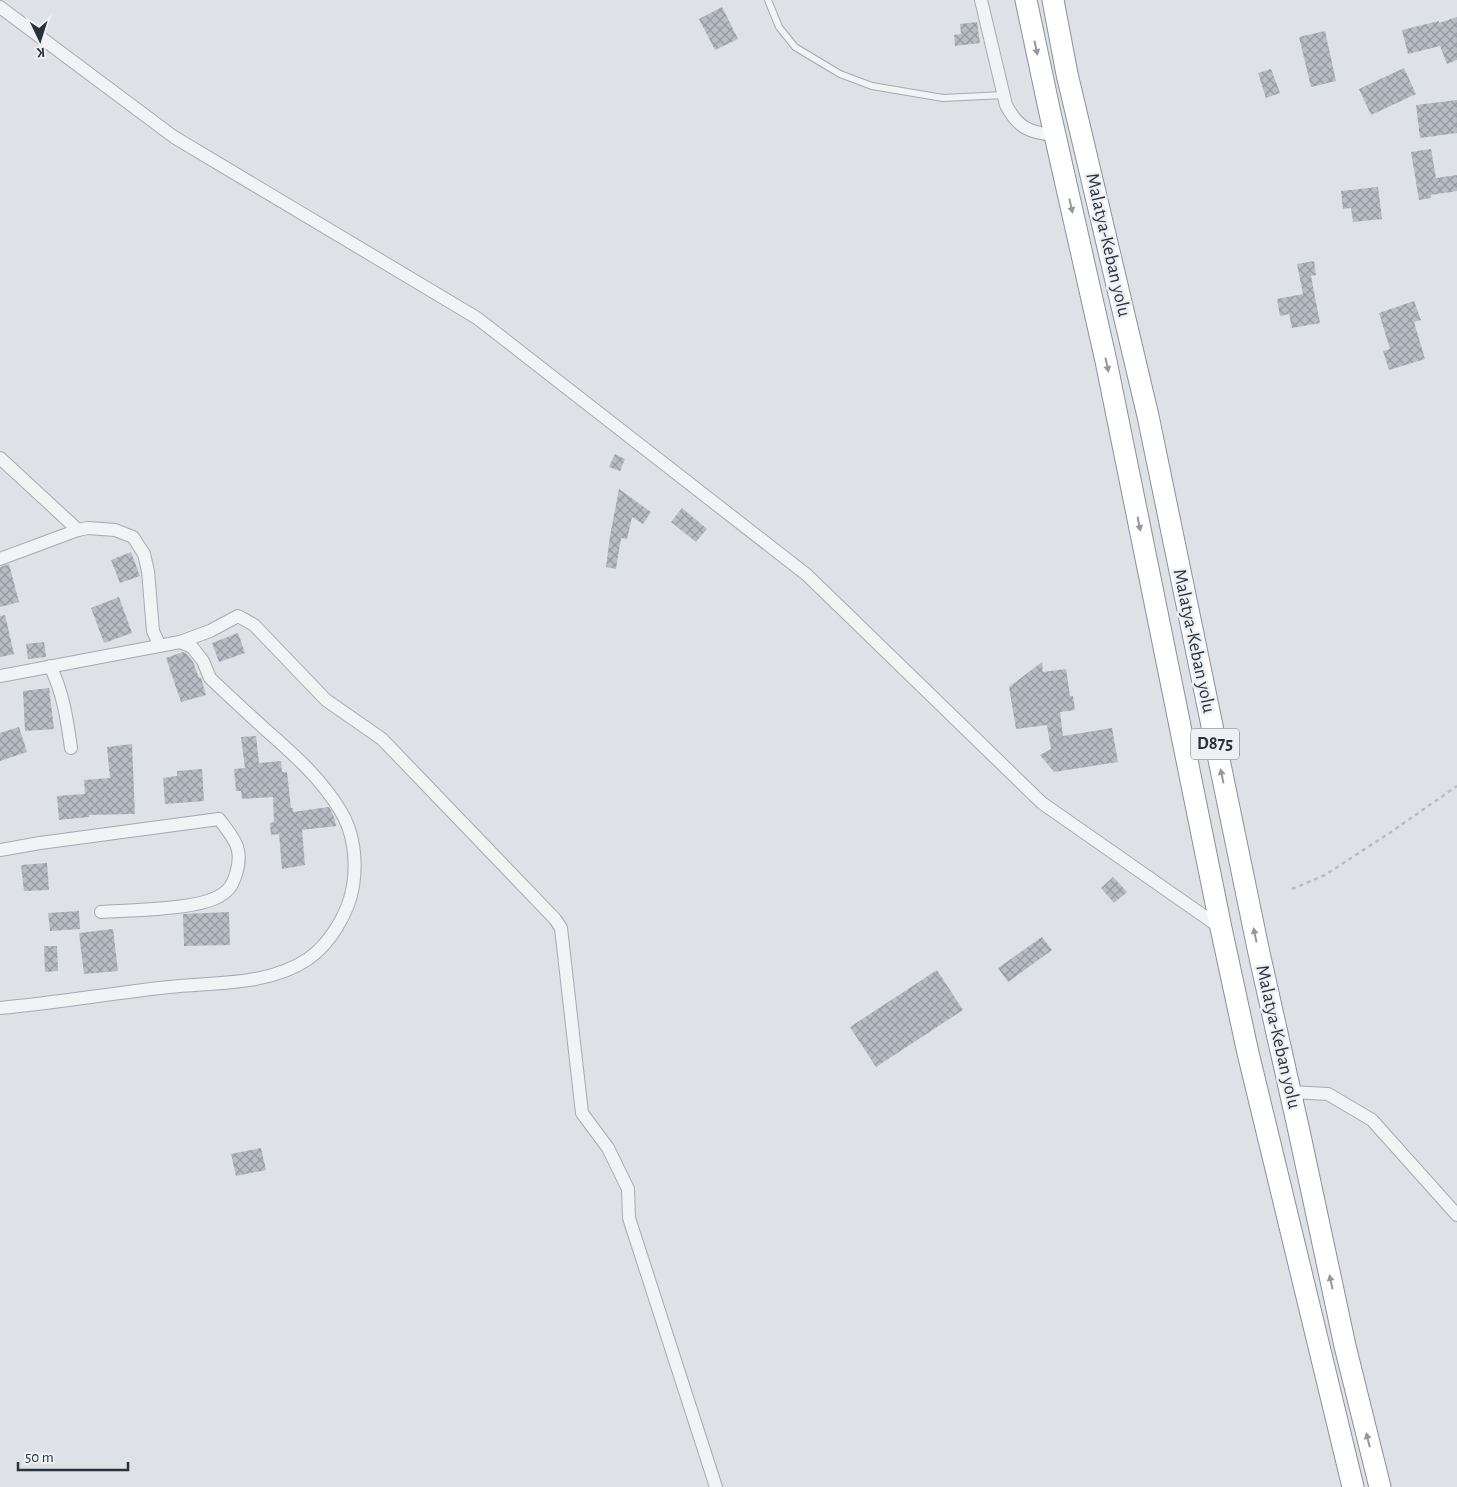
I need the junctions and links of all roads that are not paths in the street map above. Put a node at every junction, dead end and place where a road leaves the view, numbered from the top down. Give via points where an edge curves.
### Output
1 (768, 0) edge
2 (981, 0) edge
3 (1026, 0) edge
4 (1053, 0) edge
5 (0, 8) edge
6 (1004, 95) junction
7 (1055, 135) junction
8 (0, 458) edge
9 (78, 530) junction
10 (0, 559) edge
11 (180, 642) junction
12 (160, 646) junction
13 (50, 666) junction
14 (0, 676) edge
15 (71, 748) dead end
16 (0, 850) edge
17 (100, 912) dead end
18 (1221, 928) junction
19 (0, 1008) edge
20 (1290, 1092) junction
21 (1457, 1215) edge
22 (716, 1487) edge
23 (1353, 1487) edge
24 (1380, 1487) edge

1 - 6 lane via 779,27 795,47 840,74 872,86 942,98
2 - 6 street
3 -> 7 highway, Malatya-Keban yolu / D875
20 -> 4 highway, Malatya-Keban yolu / D875 via 1148,416 1067,74
5 - 18 street via 174,137 477,318 807,575 1042,803
6 - 7 street via 1013,118 1023,128
7 -> 18 highway, Malatya-Keban yolu / D875 via 1106,361
8 - 9 street
9 - 10 street
9 - 12 street via 115,530 133,537 144,554 153,631
11 - 12 street
11 - 19 street via 192,647 210,678 309,770 341,811 350,828 356,871 352,894 341,919 328,940 309,958 268,976
11 - 22 street via 238,616 254,625 326,700 382,739 561,928 582,1113 608,1148 628,1189 629,1218
12 - 13 street
13 - 14 street
13 - 15 street via 59,683
16 - 17 street via 219,819 237,843 240,860 232,886 220,896 199,904
18 - 23 highway, Malatya-Keban yolu / D875 via 1250,1062
20 - 21 street via 1328,1094 1372,1120
24 -> 20 highway, Malatya-Keban yolu / D875 via 1345,1346

